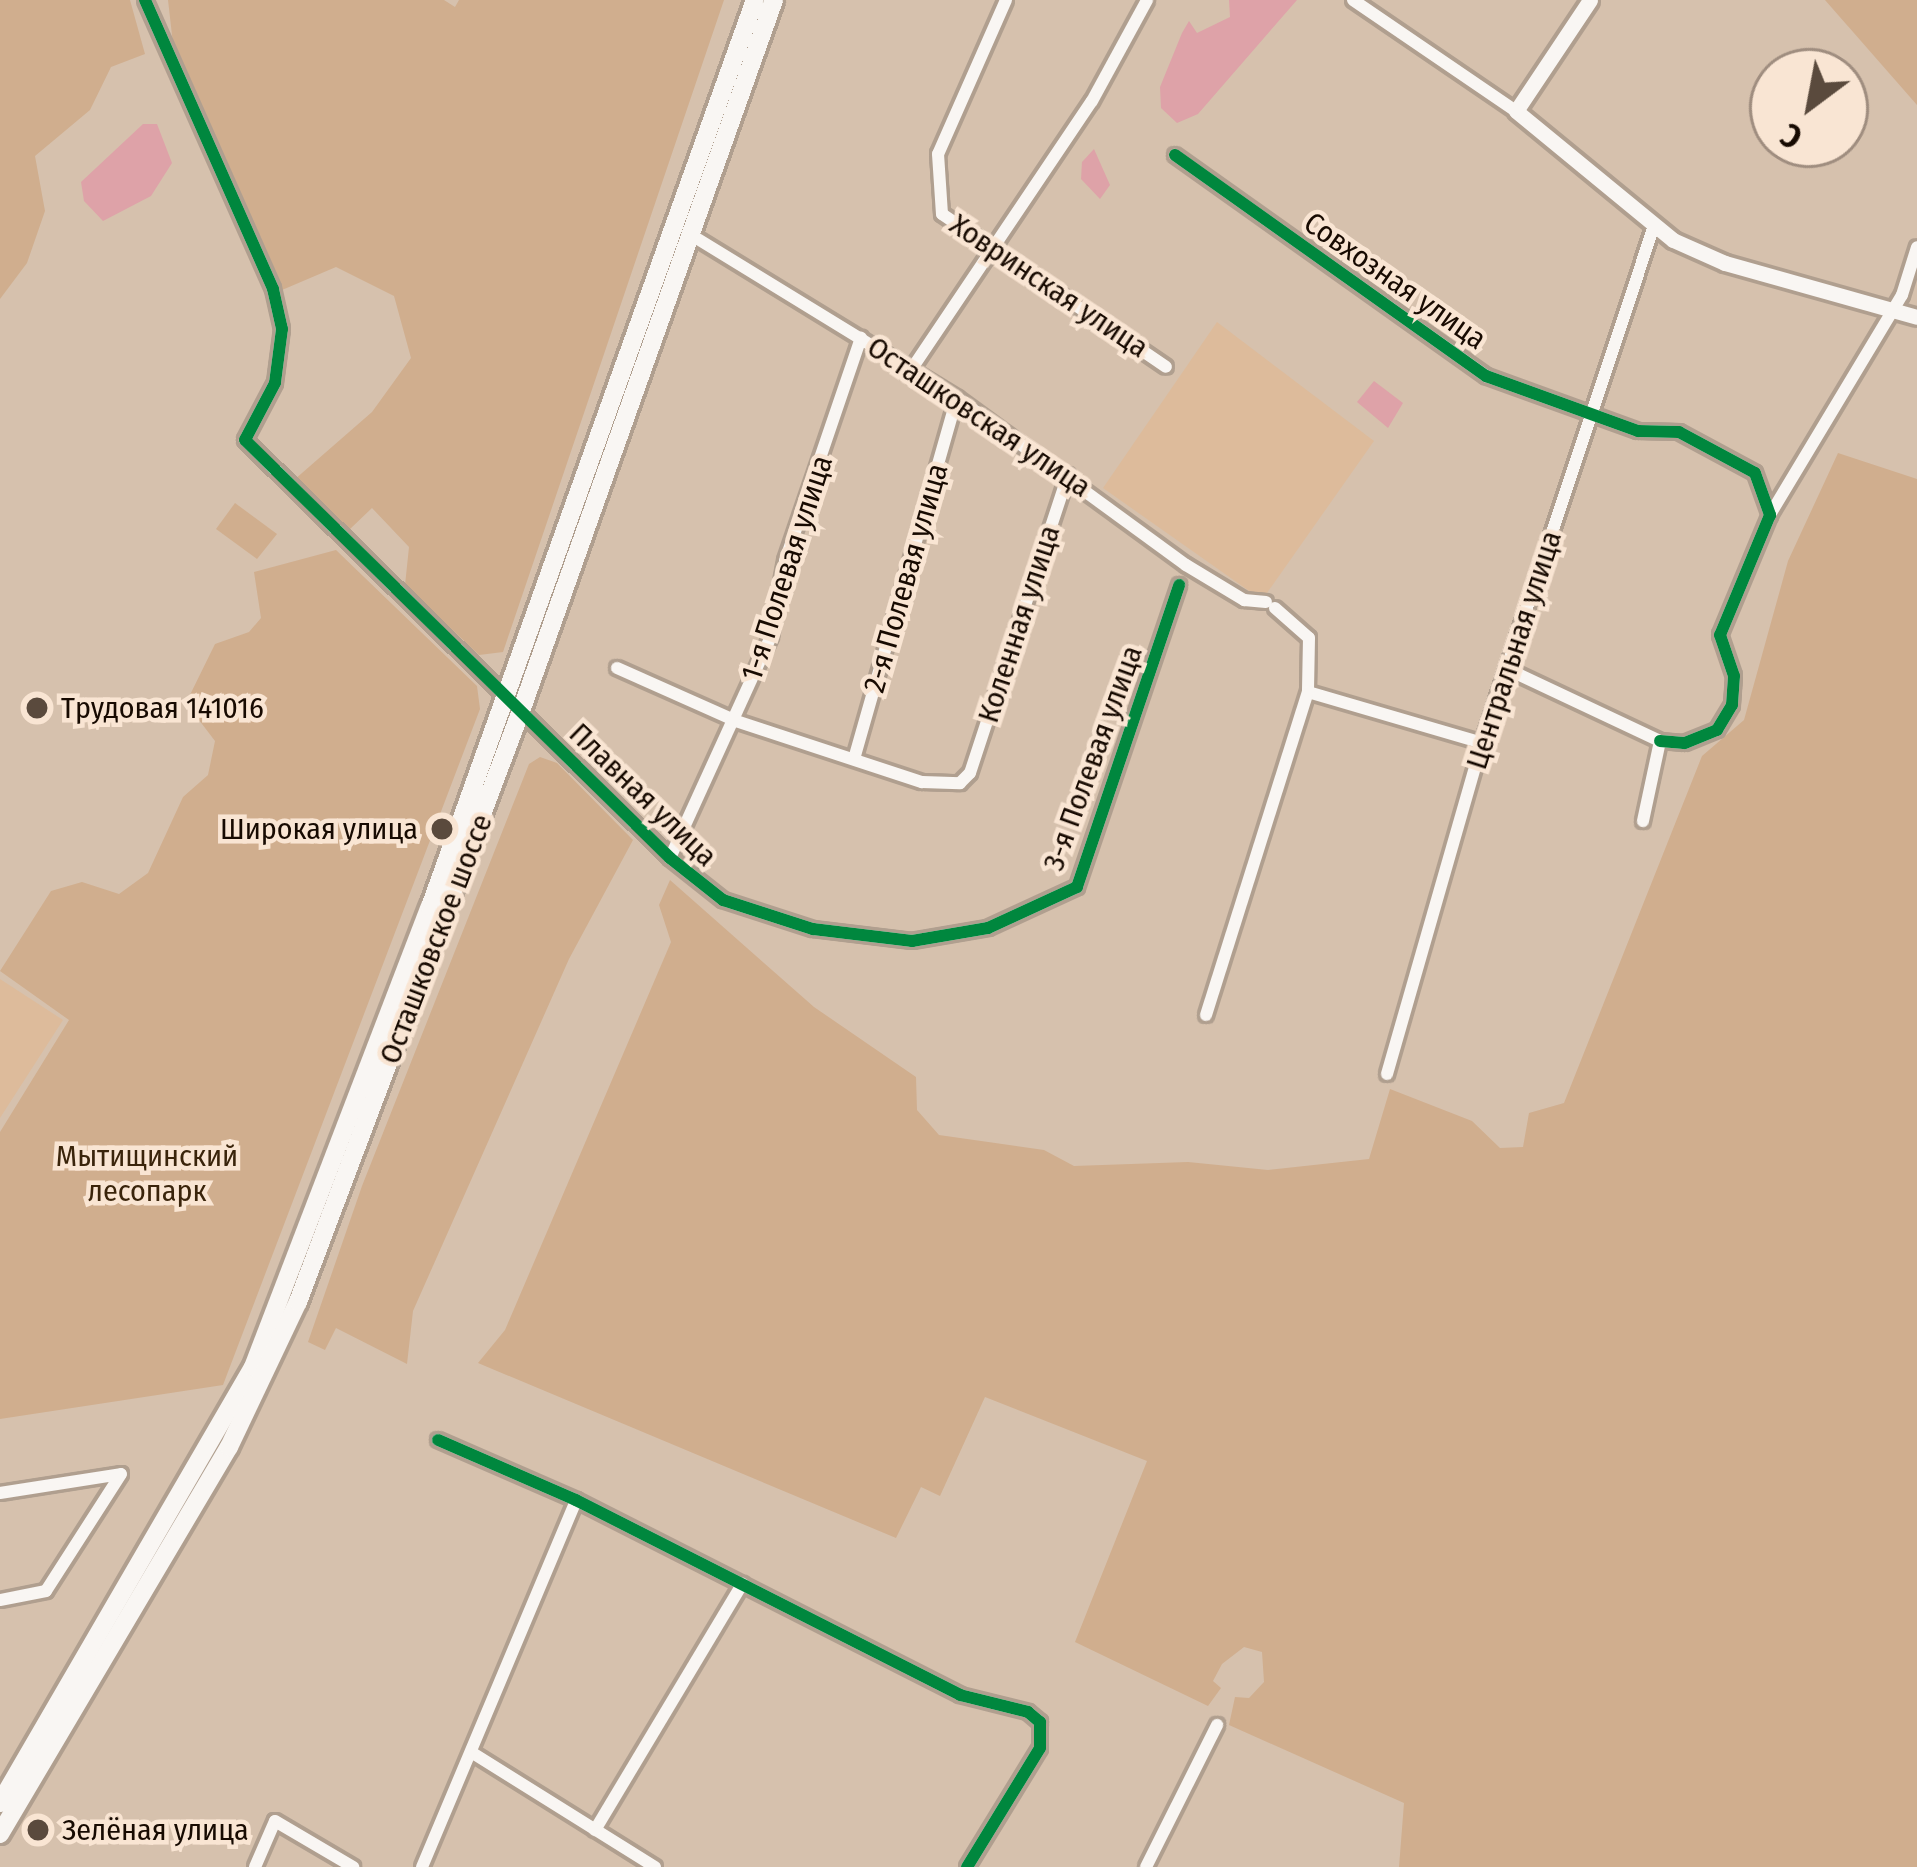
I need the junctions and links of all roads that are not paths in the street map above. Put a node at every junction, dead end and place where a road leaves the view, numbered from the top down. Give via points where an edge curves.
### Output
1 (145, 0) edge
2 (755, 0) edge
3 (774, 0) edge
4 (1006, 0) edge
5 (1147, 0) edge
6 (1352, 0) edge
7 (1590, 0) edge
8 (1516, 111) junction
9 (1175, 155) dead end
10 (1654, 229) junction
11 (687, 233) junction
12 (1917, 247) edge
13 (995, 252) junction
14 (1889, 310) junction
15 (1917, 316) edge
16 (861, 338) junction
17 (1166, 367) dead end
18 (911, 370) junction
19 (957, 398) junction
20 (1588, 415) junction
21 (1068, 475) junction
22 (1770, 515) junction
23 (1179, 585) dead end
24 (617, 668) dead end
25 (1507, 669) junction
26 (1308, 692) junction
27 (504, 695) junction
28 (521, 711) junction
29 (736, 722) junction
30 (1660, 741) junction
31 (1482, 742) junction
32 (854, 759) junction
33 (1643, 821) dead end
34 (670, 858) junction
35 (1014, 912) joint
36 (1206, 1015) dead end
37 (1387, 1074) dead end
38 (438, 1440) dead end
39 (0, 1493) edge
40 (576, 1500) junction
41 (742, 1584) junction
42 (0, 1600) edge
43 (1217, 1725) dead end
44 (470, 1752) junction
45 (0, 1803) edge
46 (595, 1830) junction
47 (0, 1834) edge
48 (255, 1867) edge
49 (353, 1867) edge
50 (422, 1867) edge
51 (655, 1867) edge
52 (967, 1867) edge
53 (1146, 1867) edge

1 - 27 street, Плавная улица via 273,289 282,329 275,383 245,440
2 - 27 main road, Осташковское шоссе
3 - 11 main road, Осташковское шоссе
4 - 13 street, Ховринская улица via 934,173 941,214
5 - 13 street
6 - 8 street
7 - 8 street
8 - 10 street via 1619,188
9 - 20 street, Совхозная улица via 1486,376
10 - 14 street via 1725,263
10 - 20 street, Центральная улица
11 - 16 street, Осташковская улица
11 - 28 main road, Осташковское шоссе
12 - 14 street
13 - 17 street, Ховринская улица
13 - 18 street
14 - 15 street
14 - 22 street
16 - 18 street, Осташковская улица
16 - 29 street, 1-я Полевая улица via 784,561 771,636
18 - 19 street, Осташковская улица
19 - 21 street, Осташковская улица
19 - 32 street, 2-я Полевая улица
20 - 22 street, Совхозная улица via 1638,431 1679,432 1737,460 1768,492
20 - 25 street, Центральная улица
21 - 26 street, Осташковская улица via 1186,565 1244,600 1271,605 1309,638
21 - 32 street, Коленная улица via 970,772 960,783 922,782
22 - 30 street via 1720,635 1734,676 1732,705 1717,730 1684,743
23 - 35 street, 3-я Полевая улица via 1082,878 1062,896
24 - 29 street
25 - 30 street
25 - 31 street, Центральная улица
26 - 31 street
26 - 36 street
27 - 28 street, Плавная улица
27 - 45 main road, Осташковское шоссе via 253,1367
28 - 34 street, Плавная улица
28 - 47 main road, Осташковское шоссе via 266,1374
29 - 32 street
29 - 34 street, 1-я Полевая улица
30 - 33 street
31 - 37 street, Центральная улица
34 - 35 street, Плавная улица via 723,900 857,938 949,938
38 - 40 street
39 - 42 street via 121,1474 46,1592
40 - 41 street
40 - 44 street
41 - 46 street
41 - 52 street via 960,1695 1040,1722 1040,1748
43 - 53 street
44 - 46 street
44 - 50 street
46 - 51 street
48 - 49 street via 275,1822

